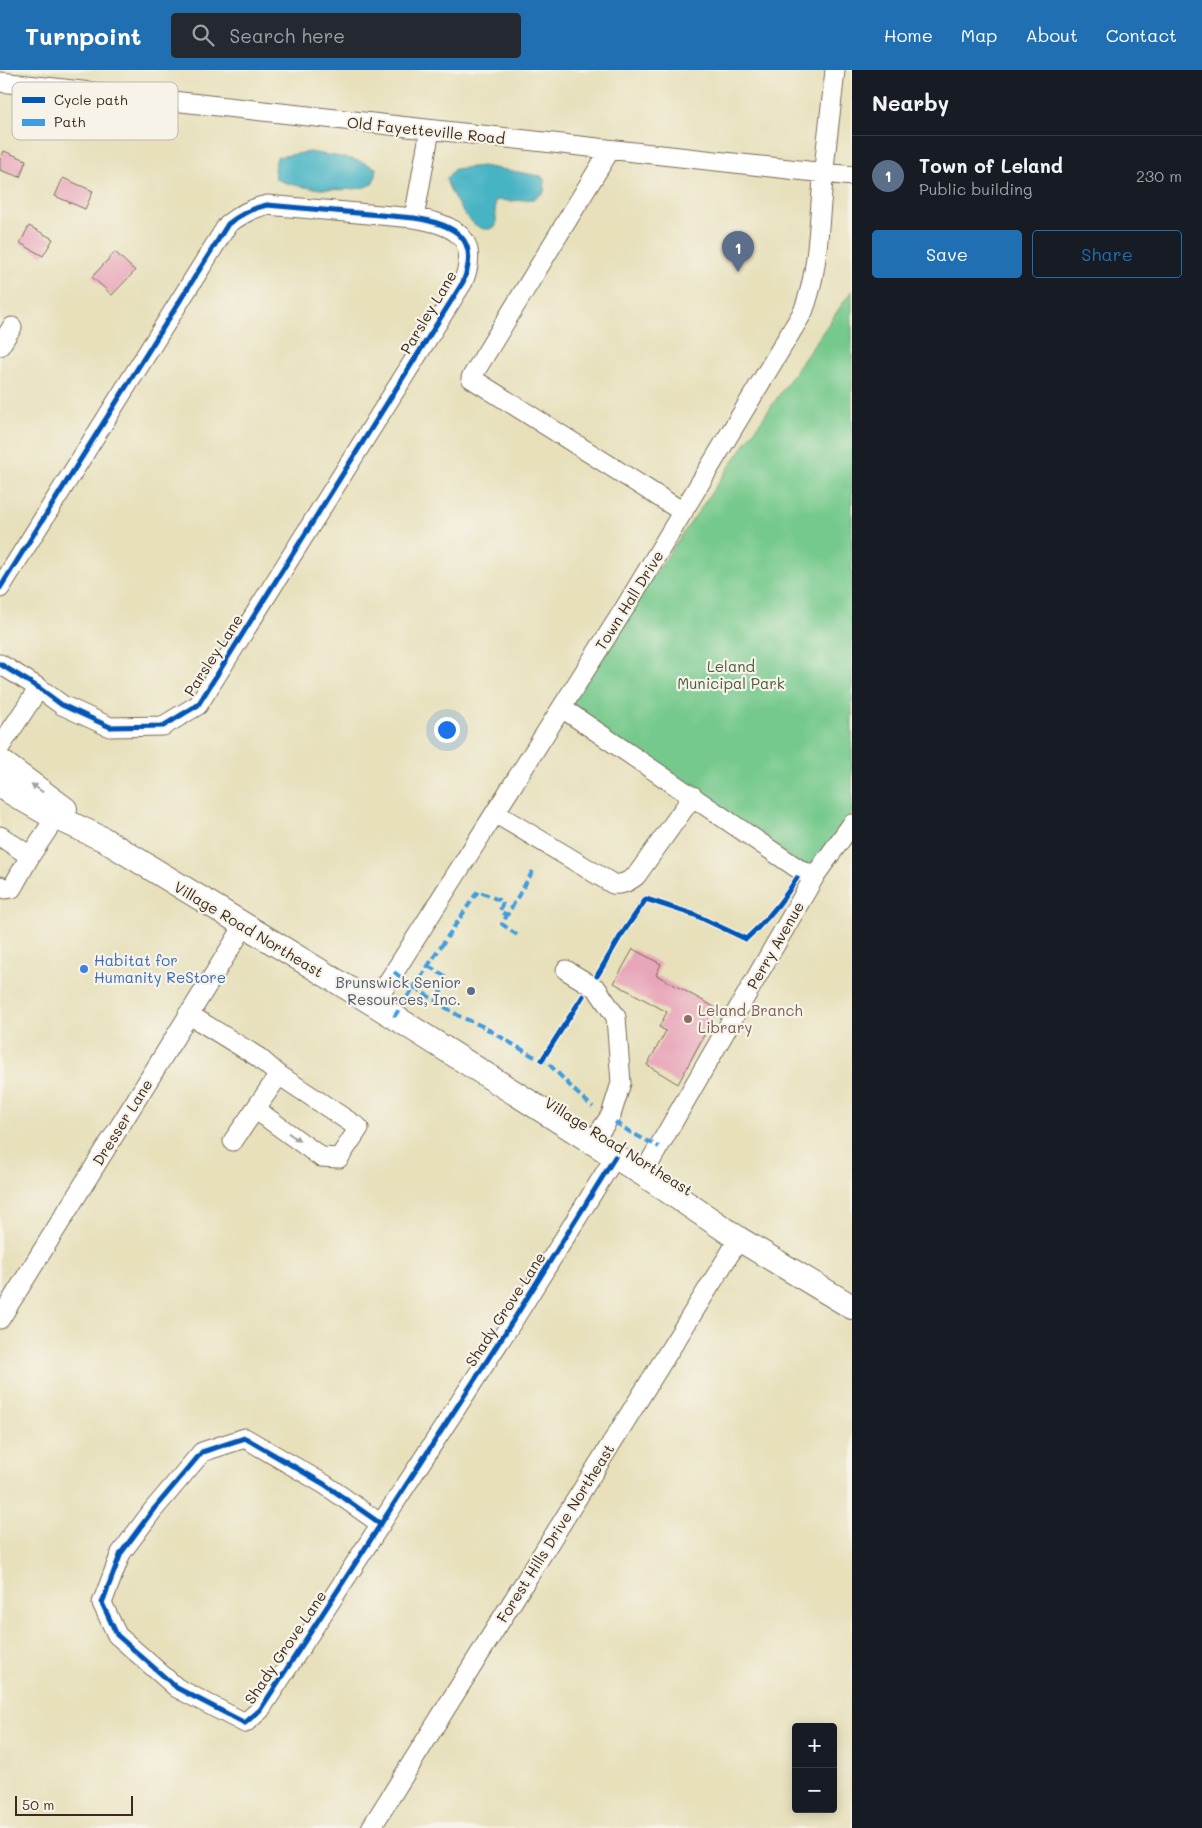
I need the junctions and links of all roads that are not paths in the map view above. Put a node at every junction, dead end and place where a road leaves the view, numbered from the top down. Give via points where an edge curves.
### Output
1 (835, 70) edge
2 (178, 102) edge
3 (430, 130) junction
4 (610, 150) junction
5 (823, 173) junction
6 (852, 176) edge
7 (414, 218) junction
8 (12, 327) dead end
9 (0, 346) edge
10 (683, 512) junction
11 (0, 588) edge
12 (0, 664) edge
13 (39, 688) junction
14 (562, 708) junction
15 (0, 747) edge
16 (0, 761) edge
17 (0, 786) edge
18 (693, 796) junction
19 (495, 813) junction
20 (56, 817) junction
21 (852, 824) edge
22 (0, 836) edge
23 (103, 839) junction
24 (30, 856) junction
25 (816, 874) junction
26 (0, 886) edge
27 (244, 926) junction
28 (566, 970) dead end
29 (374, 1004) junction
30 (188, 1014) junction
31 (279, 1075) junction
32 (254, 1109) junction
33 (233, 1140) dead end
34 (592, 1143) junction
35 (615, 1157) junction
36 (643, 1174) junction
37 (739, 1238) junction
38 (852, 1307) edge
39 (0, 1319) edge
40 (381, 1524) junction
41 (371, 1828) edge

1 - 5 street, Town Hall Drive
2 - 3 street, Old Fayetteville Road
3 - 4 street, Old Fayetteville Road
3 - 7 street
4 - 5 street, Old Fayetteville Road
4 - 10 street via 471,378
5 - 6 street, Old Fayetteville Road
5 - 10 street, Town Hall Drive via 815,272 804,312
7 - 11 street, Parsley Lane via 267,205 248,210 228,224
7 - 13 street, Parsley Lane via 445,225 466,242 469,268 463,282 198,705 163,726 110,728 62,704
8 - 9 street
10 - 14 street, Town Hall Drive
12 - 13 street, Parsley Lane
13 - 15 street
14 - 18 street
14 - 19 street, Town Hall Drive
23 -> 16 main road, Village Road Northeast
17 - 20 main road, Village Road Northeast
18 - 19 street via 636,876 619,885
18 - 25 street via 803,872
19 - 29 street, Town Hall Drive
20 - 23 main road, Village Road Northeast
20 - 24 street
21 - 25 street, Perry Avenue
22 - 24 street
23 - 27 main road, Village Road Northeast
24 - 26 street via 12,888
25 - 36 street, Perry Avenue
27 - 29 main road, Village Road Northeast
27 - 30 street, Dresser Lane
28 - 34 street via 597,989 616,1017 621,1083 611,1115
29 - 34 main road, Village Road Northeast
30 - 31 street via 258,1057
30 - 39 street, Dresser Lane
31 - 32 street
32 -> 31 street via 321,1157 339,1158 359,1128
32 - 33 street
34 - 35 main road, Village Road Northeast
35 - 36 main road, Village Road Northeast
35 - 40 street, Shady Grove Lane
36 - 37 main road, Village Road Northeast
37 - 38 main road, Village Road Northeast
37 - 41 street, Forest Hills Drive Northeast
40 - 40 street, Shady Grove Lane via 260,1710 245,1723 177,1688 117,1635 102,1603 121,1553 202,1452 245,1438 324,1484

